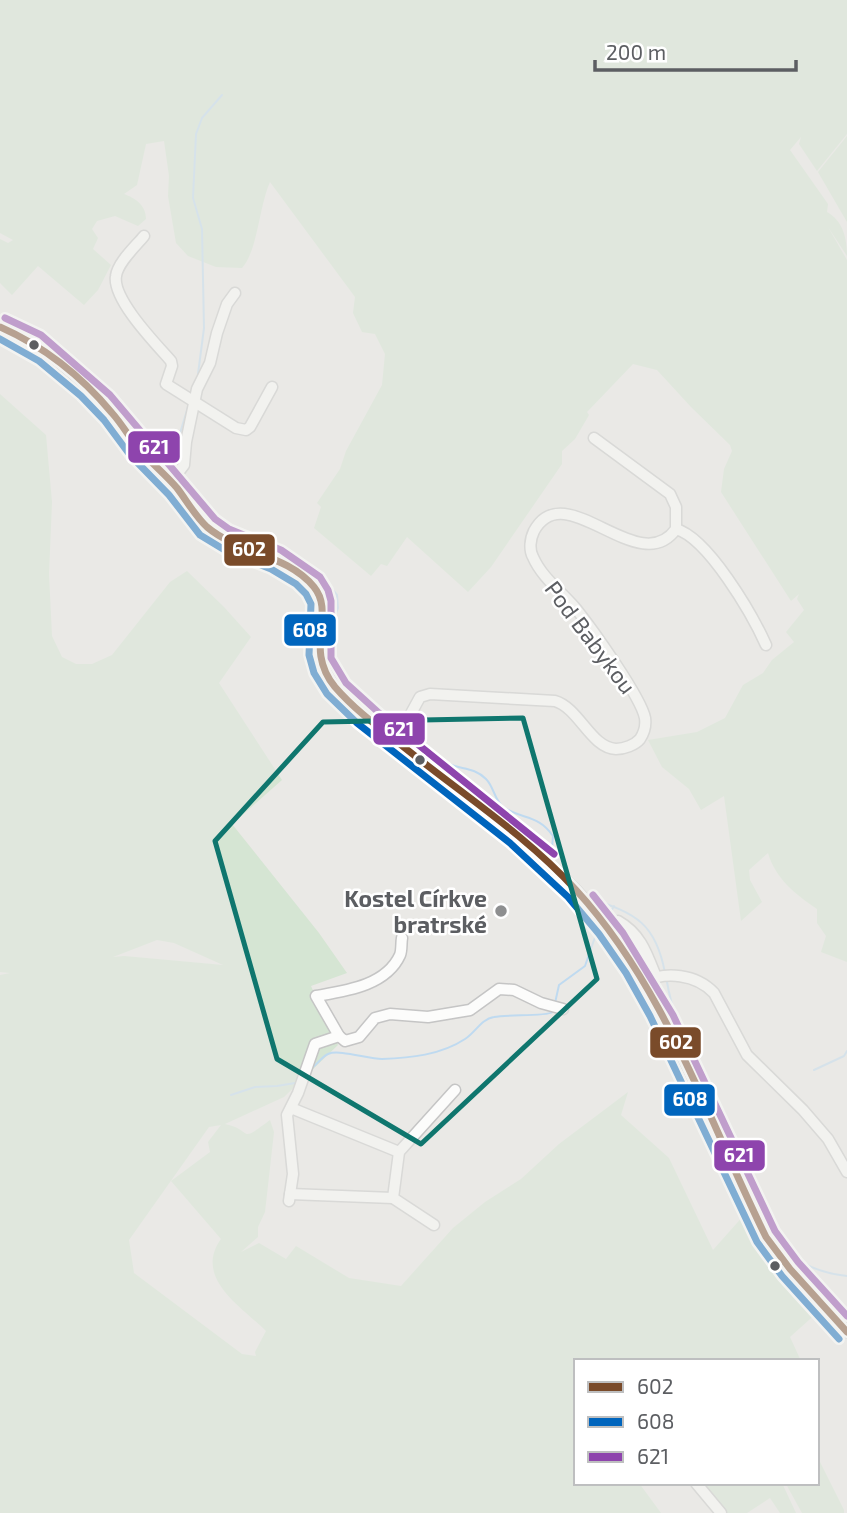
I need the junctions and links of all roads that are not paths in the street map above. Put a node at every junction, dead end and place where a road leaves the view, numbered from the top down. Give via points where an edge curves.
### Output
1 (144, 236) dead end
2 (235, 293) dead end
3 (2, 328) edge
4 (272, 387) dead end
5 (190, 399) junction
6 (594, 438) dead end
7 (174, 478) junction
8 (676, 528) junction
9 (767, 639) dead end
10 (399, 736) junction
11 (604, 924) junction
12 (402, 938) dead end
13 (656, 977) junction
14 (643, 982) junction
15 (563, 1009) dead end
16 (339, 1035) junction
17 (455, 1090) dead end
18 (291, 1108) junction
19 (399, 1152) junction
20 (847, 1172) edge
21 (393, 1198) junction
22 (434, 1225) dead end
23 (847, 1332) edge
24 (698, 1485) edge
25 (720, 1513) edge

1 - 5 street via 118,269 118,292 171,361 166,384
2 - 5 street via 227,304 210,363
3 - 7 street via 35,344 102,402 139,448
4 - 5 street via 246,430
5 - 7 street via 184,465
6 - 8 street via 670,494 676,507
7 - 10 street via 199,518 213,531 276,559 312,584 321,603 319,649 325,672 350,703
8 - 9 street via 698,540
8 - 10 street, Pod Babykou via 665,540 651,545 565,514 544,519 530,543 532,556 547,579 576,609 637,698 645,727 634,745 618,749 601,743 562,703 425,694
10 - 11 street via 536,852
11 - 13 street via 618,921 636,934
11 - 14 street
12 - 16 street via 400,955 384,974 352,990 316,996
13 - 14 street
13 - 20 street via 670,975 707,985 747,1055 828,1139
14 - 23 street via 761,1228 784,1262
15 - 16 street via 514,990 499,989 470,1010 428,1017 390,1014 375,1018 359,1037 345,1041
16 - 18 street via 316,1044
17 - 19 street
18 - 19 street
18 - 21 street via 290,1197
19 - 21 street
21 - 22 street
24 - 25 street

